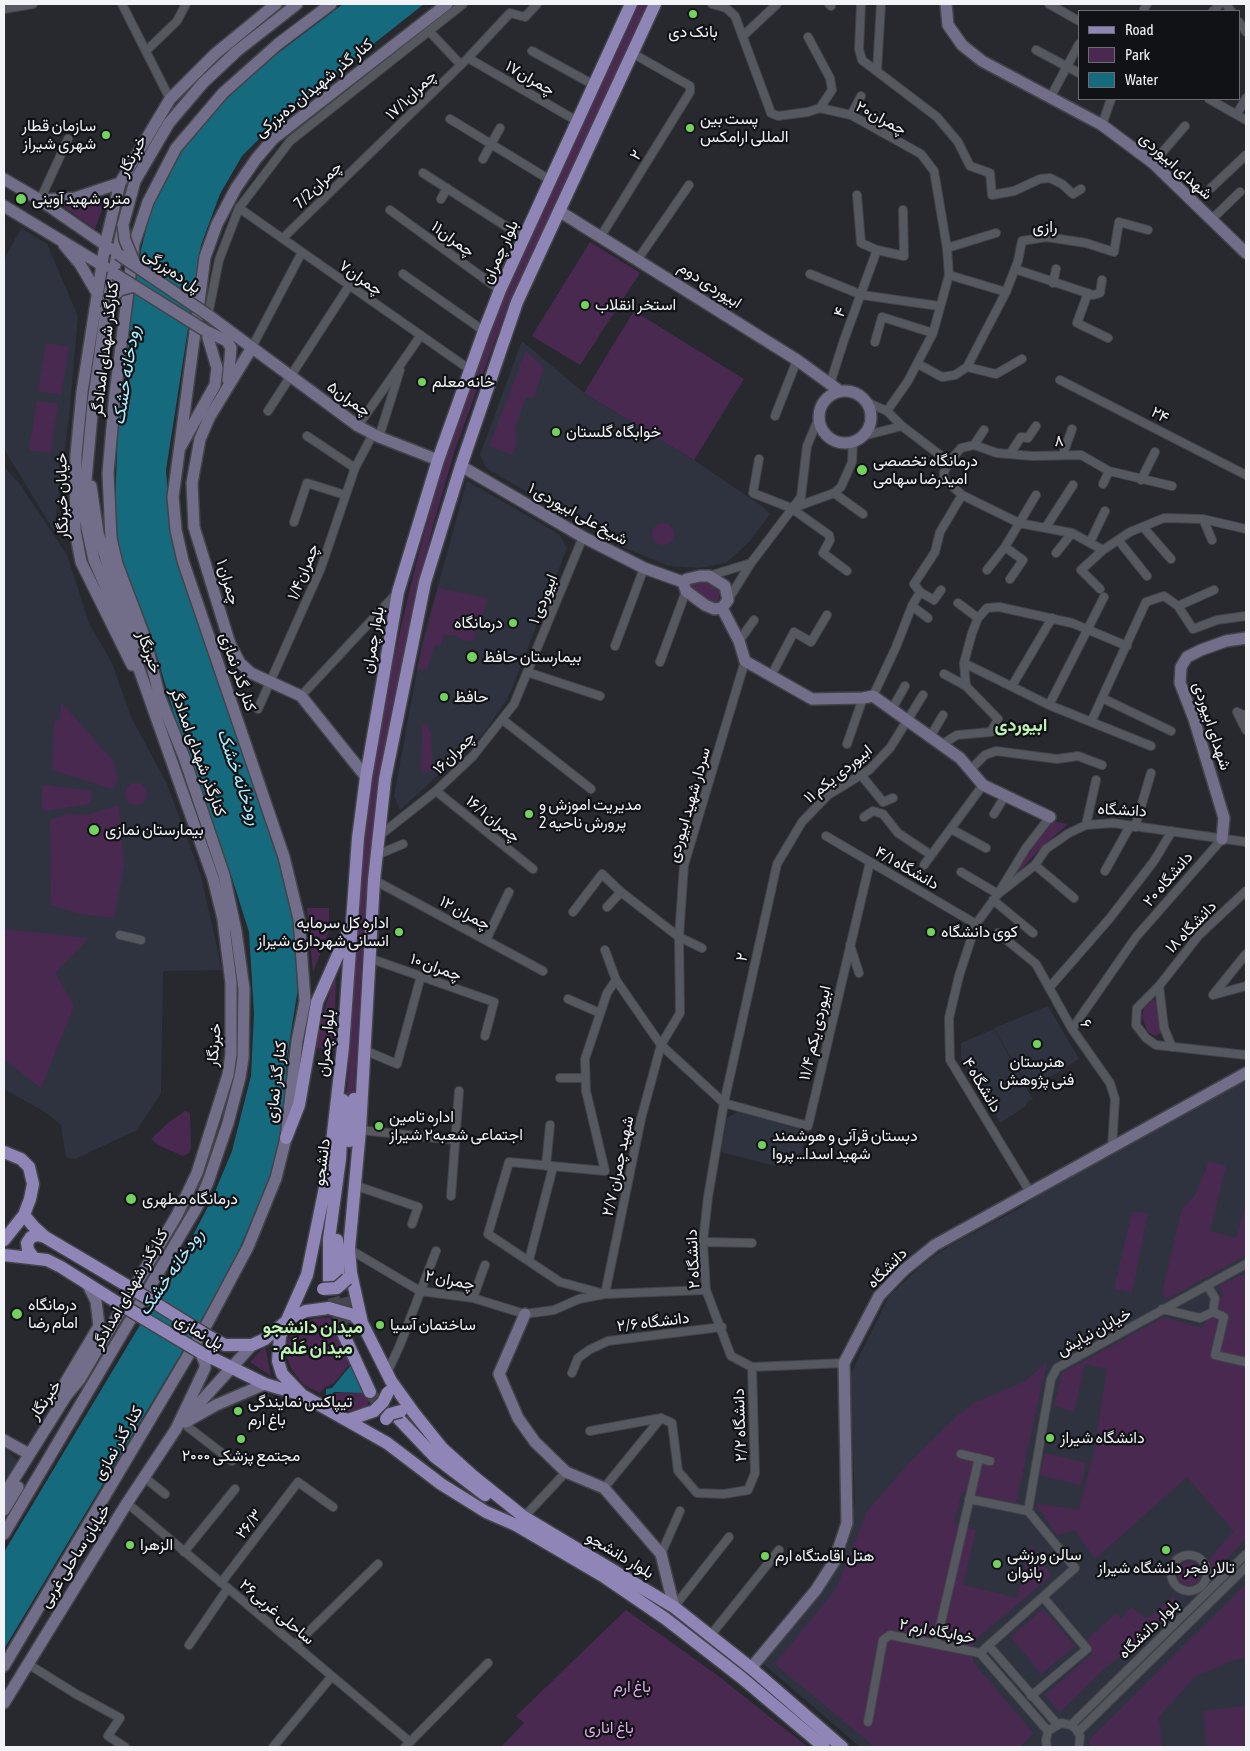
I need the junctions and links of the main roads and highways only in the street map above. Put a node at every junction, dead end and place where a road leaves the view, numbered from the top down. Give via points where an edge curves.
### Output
1 (276, 4) edge
2 (297, 4) edge
3 (330, 4) edge
4 (447, 4) edge
5 (631, 4) edge
6 (655, 4) edge
7 (946, 4) edge
8 (4, 179) edge
9 (120, 183) junction
10 (40, 200) junction
11 (4, 206) edge
12 (559, 211) junction
13 (123, 225) junction
14 (57, 237) junction
15 (105, 245) junction
16 (1246, 253) edge
17 (118, 254) junction
18 (101, 264) junction
19 (136, 266) junction
20 (115, 274) junction
21 (134, 286) junction
22 (97, 293) junction
23 (106, 310) junction
24 (206, 331) junction
25 (251, 349) junction
26 (227, 386) junction
27 (836, 388) junction
28 (178, 450) junction
29 (89, 452) junction
30 (438, 460) junction
31 (461, 466) junction
32 (684, 587) junction
33 (725, 604) junction
34 (1246, 638) edge
35 (144, 684) junction
36 (160, 698) junction
37 (366, 777) junction
38 (1050, 817) road end
39 (1222, 839) road end
40 (352, 923) junction
41 (343, 1047) junction
42 (364, 1050) junction
43 (1246, 1073) edge
44 (286, 1138) junction
45 (4, 1152) edge
46 (24, 1215) junction
47 (46, 1237) junction
48 (4, 1240) edge
49 (4, 1255) edge
50 (33, 1257) junction
51 (307, 1274) junction
52 (338, 1280) junction
53 (88, 1284) junction
54 (524, 1314) road end
55 (289, 1320) junction
56 (362, 1323) junction
57 (347, 1333) tunnel mouth
58 (252, 1345) junction
59 (200, 1352) junction
60 (230, 1369) junction
61 (80, 1379) junction
62 (265, 1384) junction
63 (383, 1385) junction
64 (302, 1395) junction
65 (414, 1413) junction
66 (54, 1414) junction
67 (394, 1418) junction
68 (348, 1420) junction
69 (180, 1426) junction
70 (4, 1440) edge
71 (387, 1443) junction
72 (29, 1454) junction
73 (4, 1495) edge
74 (4, 1510) edge
75 (520, 1521) junction
76 (4, 1534) edge
77 (674, 1607) junction
78 (4, 1666) edge
79 (751, 1668) junction
80 (4, 1703) edge
81 (824, 1747) edge
82 (842, 1747) edge

1 - 9 main road, خبرنگار via 215,54 170,99
2 - 13 main road, خبرنگار via 237,51 203,83 168,124 135,181
3 - 36 main road, کنارگذر شهدای امدادگر via 278,44 223,93 176,148 148,202 134,244 115,394 108,513 117,564 145,638
4 - 28 main road, کنار گذر شهیدان ده‌بزرکی via 273,139 236,188 217,224 205,257
5 - 30 main road, بلوار چمران via 500,290
6 - 12 main road
7 - 16 main road, شهدای ابیوردی via 948,25 962,45 982,62 1102,126 1153,162
8 - 10 main road, پل ده‌بزرگی
9 - 10 main road via 76,198
9 - 15 main road, خبرنگار
10 - 15 main road, پل ده‌بزرگی
11 - 14 main road, پل ده‌بزرگی
12 - 27 main road, ابیوردی دوم via 797,360
12 - 31 main road via 517,302
13 - 17 main road, خبرنگار
13 - 19 main road, bridge via 127,248
14 - 18 main road, پل ده‌بزرگی
14 - 22 main road via 80,264
15 - 17 main road, پل ده‌بزرگی
15 - 18 main road, خبرنگار
17 - 19 main road, پل ده‌بزرگی, bridge
17 - 20 main road, خبرنگار
18 - 20 main road, پل ده‌بزرگی
18 - 22 main road, خبرنگار
19 - 25 main road, پل ده‌بزرگی, bridge
20 - 21 main road, پل ده‌بزرگی, bridge
20 - 23 main road, خبرنگار
21 - 23 main road, bridge via 113,296
21 - 24 main road, پل ده‌بزرگی, bridge
22 - 35 main road, خیابان خبرنگار via 81,401 75,530 81,562 123,650
23 - 29 main road, خبرنگار
24 - 26 main road, پل ده‌بزرگی via 227,341 230,348
24 - 28 main road via 217,368 215,385
25 - 26 main road, چمران ۱
25 - 30 main road, چمران۵ via 358,426
26 - 37 main road, چمران ۱ via 209,418 195,457 192,483 194,527 230,644 240,663 251,673 302,696
27 - 27 main road via 855,393 866,402 870,420 858,439 842,443 832,439 821,426 820,416 826,400
28 - 44 main road, کنار گذر نمازی via 173,497 183,561 284,857 299,919 306,1001 297,1041
29 - 35 main road, خبرنگار via 84,501 94,560
29 - 36 main road via 91,495 101,542
30 - 37 main road, بلوار چمران via 398,592
31 - 32 main road, شیخ علی ابیوردی ۱ via 583,537
31 - 42 main road via 426,582 385,779 374,880
32 - 33 main road, شیخ علی ابیوردی ۱ via 714,609
32 - 33 main road via 693,577 709,576 725,586
33 - 38 main road via 746,661 812,699 868,697 892,709 960,758 983,785
34 - 39 main road, شهدای ابیوردی via 1201,650 1187,657 1181,666 1180,683 1224,818
35 - 61 main road, خبرنگار via 202,843 223,919 231,983 231,1054 223,1094 191,1187
36 - 76 main road, کنارگذر شهدای امدادگر via 184,757 224,875 236,931 245,1019 240,1077 208,1182 197,1207
37 - 40 main road, بلوار چمران via 355,862
40 - 41 main road, بلوار چمران
40 - 44 main road via 317,1002 299,1105
41 - 51 main road, بلوار چمران via 329,1168
41 - 52 main road, دانشجو via 340,1159 329,1239
42 - 52 main road, دانشجو via 338,1216
42 - 52 main road via 349,1249
43 - 79 main road, دانشگاه via 935,1245 879,1296 844,1363 847,1524 834,1562 816,1590
44 - 78 main road, کنار گذر نمازی via 276,1178 244,1254 208,1322
45 - 46 main road via 21,1159 31,1172 33,1184
46 - 47 main road, پل نمازی
46 - 48 main road
47 - 50 main road via 38,1235 27,1243
47 - 58 main road, پل نمازی, bridge via 225,1345
49 - 50 main road, پل نمازی
50 - 53 main road, پل نمازی via 61,1266
51 - 52 main road via 312,1283
51 - 55 main road, بلوار چمران
52 - 56 main road
53 - 59 main road, پل نمازی, bridge
53 - 66 main road via 96,1302 99,1326 59,1393
54 - 77 main road via 499,1374 518,1418 535,1442 566,1472 604,1488 662,1554
55 - 56 main road, bridge via 306,1312 329,1308 350,1314
55 - 58 main road
55 - 64 main road via 280,1336 278,1361 282,1374
56 - 63 main road
57 - 63 main road
58 - 60 main road
59 - 60 main road, پل نمازی
59 - 69 main road via 205,1368
60 - 62 main road, پل نمازی
60 - 69 main road
61 - 66 main road, خبرنگار
61 - 74 main road
62 - 64 main road, پل نمازی
62 - 69 main road via 216,1405
63 - 65 main road, بلوار دانشجو
63 - 68 main road, bridge via 383,1402 374,1411
64 - 68 main road
65 - 67 main road
65 - 75 main road, بلوار دانشجو via 442,1448
66 - 72 main road, خبرنگار
67 - 71 main road via 385,1428
67 - 75 main road via 430,1462
68 - 71 main road, بلوار دانشجو
69 - 80 main road, خیابان ساحلی غربی via 127,1503
70 - 72 main road
71 - 75 main road, بلوار دانشجو via 441,1484 486,1512
72 - 73 main road, خبرنگار
75 - 77 main road, بلوار دانشجو
75 - 81 main road, بلوار دانشجو via 666,1618
77 - 79 main road, بلوار دانشجو
79 - 82 main road, بلوار دانشجو

